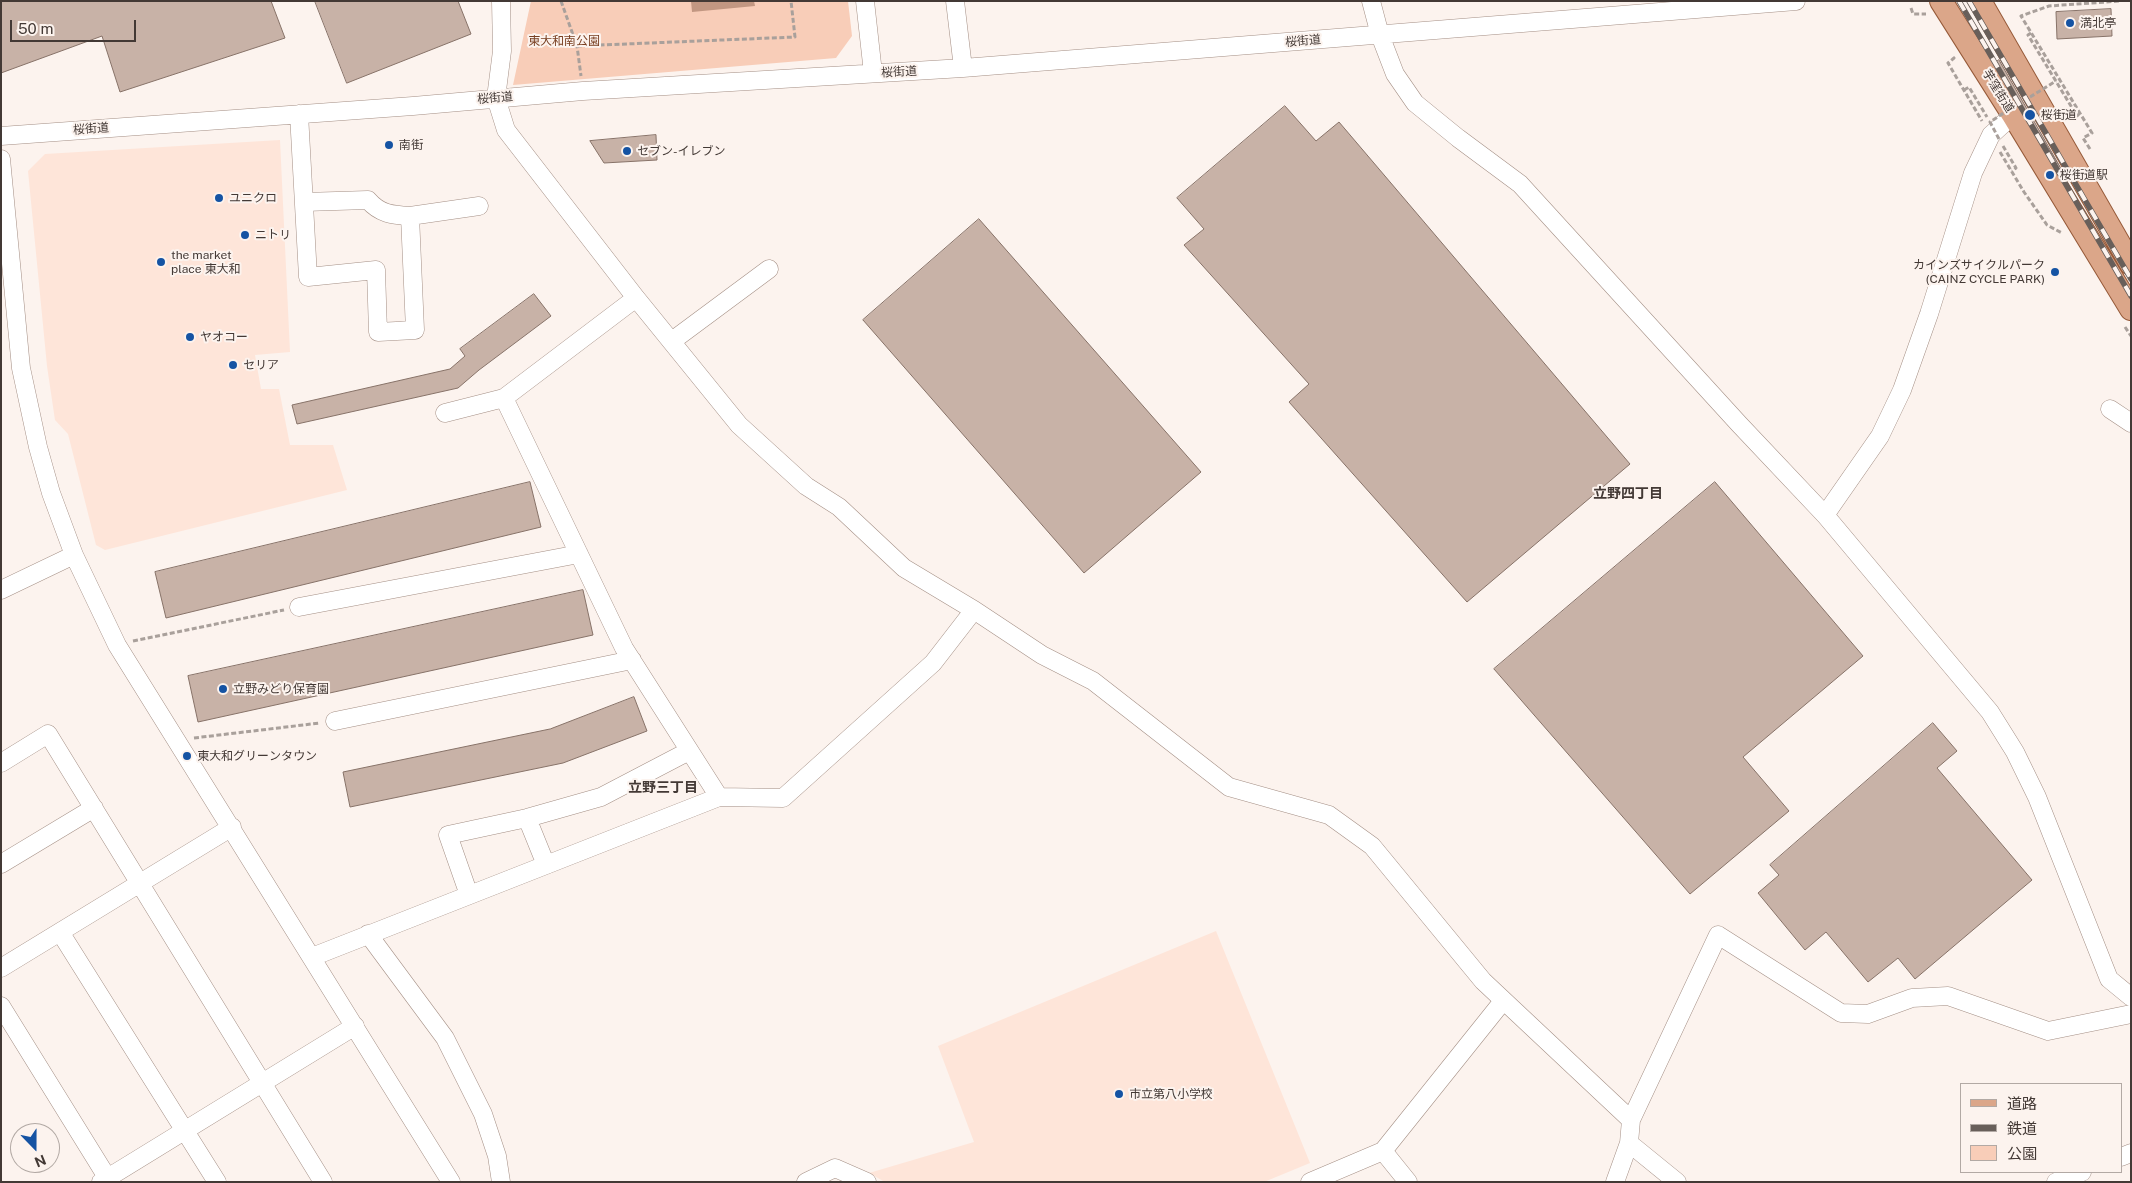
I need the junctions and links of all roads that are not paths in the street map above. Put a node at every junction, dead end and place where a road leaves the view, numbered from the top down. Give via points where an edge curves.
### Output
1 (501, 1) edge
2 (865, 1) edge
3 (955, 1) edge
4 (1371, 1) edge
5 (1796, 1) edge
6 (1941, 1) edge
7 (1980, 1) edge
8 (1380, 35) junction
9 (963, 68) junction
10 (873, 73) junction
11 (496, 98) junction
12 (2015, 110) junction
13 (299, 114) junction
14 (1, 136) edge
15 (1, 159) edge
16 (304, 202) junction
17 (479, 206) dead end
18 (410, 216) junction
19 (2131, 264) edge
20 (769, 269) dead end
21 (636, 298) junction
22 (2131, 309) edge
23 (672, 341) junction
24 (504, 398) junction
25 (2110, 409) dead end
26 (445, 413) dead end
27 (2131, 423) edge
28 (1825, 515) junction
29 (579, 554) junction
30 (74, 555) junction
31 (1, 590) edge
32 (299, 607) road end
33 (974, 610) junction
34 (632, 660) junction
35 (335, 721) road end
36 (689, 751) junction
37 (1, 763) edge
38 (719, 797) junction
39 (94, 808) junction
40 (527, 818) junction
41 (232, 827) junction
42 (1, 864) edge
43 (546, 865) junction
44 (140, 883) junction
45 (469, 895) junction
46 (60, 932) junction
47 (368, 934) junction
48 (312, 957) junction
49 (1, 968) edge
50 (2131, 997) edge
51 (1503, 1001) junction
52 (1, 1006) edge
53 (2131, 1014) edge
54 (355, 1026) junction
55 (262, 1083) junction
56 (1631, 1120) junction
57 (184, 1131) junction
58 (1629, 1143) junction
59 (1384, 1151) junction
60 (2079, 1173) edge
61 (106, 1181) edge
62 (216, 1182) edge
63 (323, 1182) edge
64 (451, 1182) edge
65 (501, 1182) edge
66 (806, 1182) edge
67 (866, 1182) edge
68 (1310, 1182) edge
69 (1408, 1182) edge
70 (1615, 1182) edge
71 (1677, 1182) edge
72 (2056, 1182) edge

1 - 11 street via 502,50
2 - 10 street
3 - 9 street
4 - 8 street
5 - 8 street, 桜街道
6 - 12 main road, 芋窪街道
7 - 19 main road
8 - 9 street, 桜街道
8 - 28 street via 1395,74 1415,103 1520,184
9 - 10 street, 桜街道
10 - 11 street, 桜街道
11 - 13 street, 桜街道
11 - 21 street via 506,130
12 - 22 main road, 芋窪街道
12 - 28 street via 1991,135 1973,173 1902,390 1880,436
13 - 14 street, 桜街道
13 - 16 street
15 - 30 street via 21,368 51,492
16 - 18 street via 368,200 386,214
16 - 18 street via 308,277 376,270 378,332 415,330
17 - 18 street
20 - 23 street
21 - 23 street
21 - 24 street
23 - 33 street via 739,425 806,486 839,507 904,568
24 - 26 street
24 - 29 street
25 - 27 street
28 - 50 street via 1990,712 2015,752 2037,797 2109,978
29 - 32 street
29 - 34 street
30 - 31 street
30 - 41 street via 118,645
33 - 38 street via 933,663 783,798
33 - 51 street via 1042,655 1093,682 1229,787 1329,815 1372,846
34 - 35 street
34 - 36 street
36 - 38 street
36 - 40 street via 601,797
37 - 39 street via 48,734
38 - 43 street
39 - 42 street
39 - 44 street
40 - 43 street
40 - 45 street via 448,835
41 - 44 street
41 - 48 street
43 - 45 street
44 - 46 street
44 - 55 street
45 - 47 street
46 - 49 street
46 - 57 street
47 - 48 street
47 - 65 street via 446,1038 483,1114 497,1156
48 - 54 street
51 - 56 street
51 - 59 street
52 - 61 street
53 - 56 street via 2048,1031 1948,996 1912,998 1868,1014 1841,1012 1718,935
54 - 55 street
54 - 64 street
55 - 57 street
55 - 63 street
56 - 58 street
57 - 61 street
57 - 62 street
58 - 70 street
58 - 71 street
59 - 68 street
59 - 69 street
60 - 72 street
66 - 67 street via 835,1168

